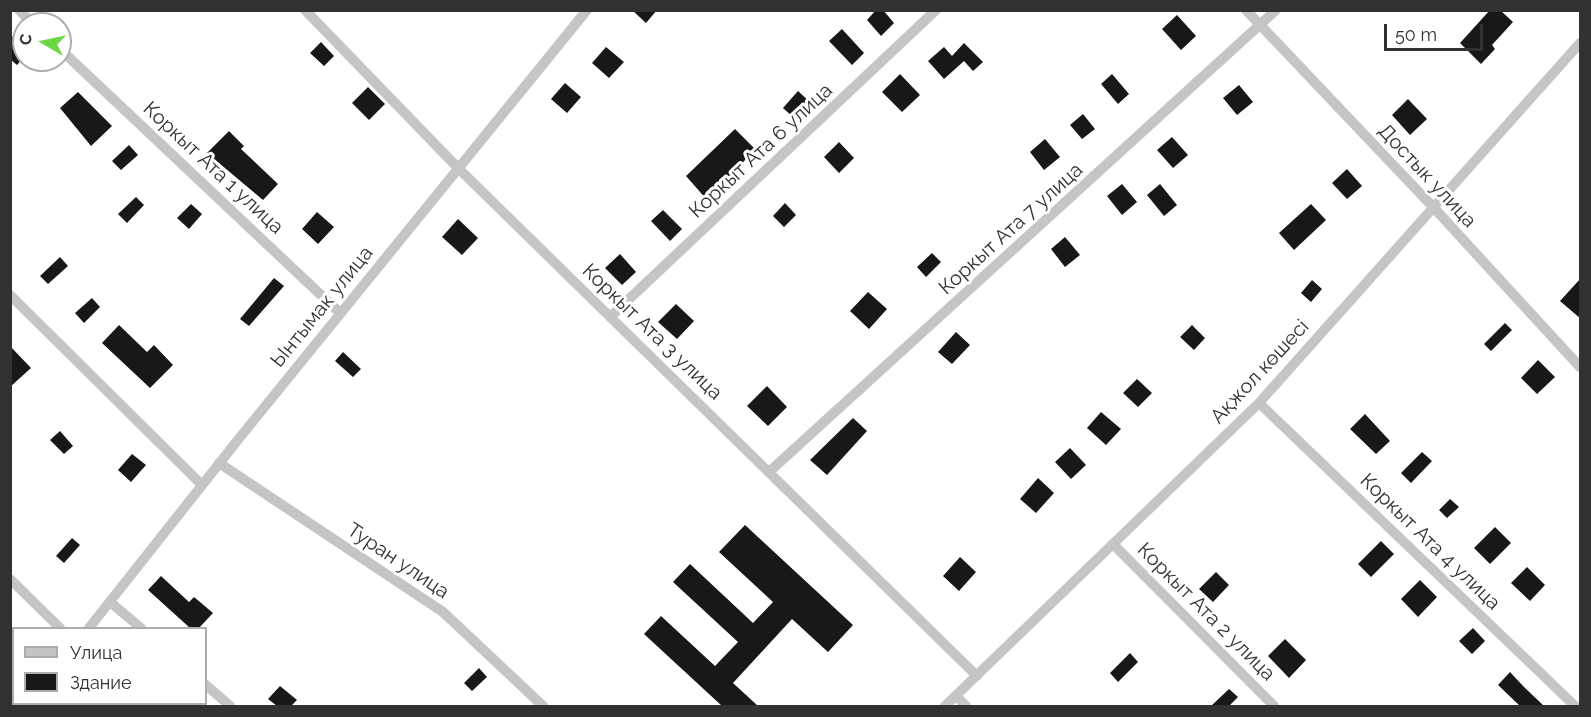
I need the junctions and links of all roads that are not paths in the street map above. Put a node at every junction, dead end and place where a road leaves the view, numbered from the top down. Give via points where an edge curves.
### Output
1 (305, 10) edge
2 (587, 10) edge
3 (936, 10) edge
4 (1246, 10) edge
5 (1276, 10) edge
6 (1261, 27) junction
7 (1581, 43) edge
8 (72, 60) edge
9 (458, 168) junction
10 (1434, 208) junction
11 (10, 295) edge
12 (340, 313) junction
13 (610, 317) junction
14 (1581, 367) edge
15 (1259, 402) junction
16 (219, 463) junction
17 (769, 472) junction
18 (202, 485) junction
19 (1113, 544) junction
20 (10, 579) edge
21 (110, 602) junction
22 (59, 627) edge
23 (90, 627) edge
24 (140, 627) edge
25 (977, 676) junction
26 (207, 686) edge
27 (956, 696) junction
28 (230, 706) edge
29 (543, 706) edge
30 (945, 706) edge
31 (966, 706) edge
32 (1274, 706) edge
33 (1575, 706) edge

1 - 9 street, Коркыт Ата 3 улица
2 - 9 street, Ынтымак улица
3 - 13 street, Коркыт Ата 6 улица
4 - 6 street, Достык улица
5 - 6 street, Коркыт Ата 7 улица
6 - 10 street, Достык улица
6 - 17 street, Коркыт Ата 7 улица
7 - 10 street, Ақжол көшесі
8 - 12 street, Коркыт Ата 1 улица
9 - 12 street, Ынтымак улица
9 - 13 street, Коркыт Ата 3 улица
10 - 14 street, Достык улица
10 - 15 street, Ақжол көшесі
11 - 18 street
12 - 16 street, Ынтымак улица
13 - 17 street, Коркыт Ата 3 улица
15 - 19 street, Ақжол көшесі
15 - 33 street, Коркыт Ата 4 улица
16 - 18 street, Ынтымак улица
16 - 29 street, Туран улица via 443,612
17 - 25 street, Коркыт Ата 3 улица
18 - 21 street, Ынтымак улица
19 - 25 street, Ақжол көшесі
19 - 32 street, Коркыт Ата 2 улица
20 - 22 street
21 - 23 street, Ынтымак улица
21 - 24 street
25 - 27 street, Ақжол көшесі
26 - 28 street
27 - 30 street, Ақжол көшесі
27 - 31 street

